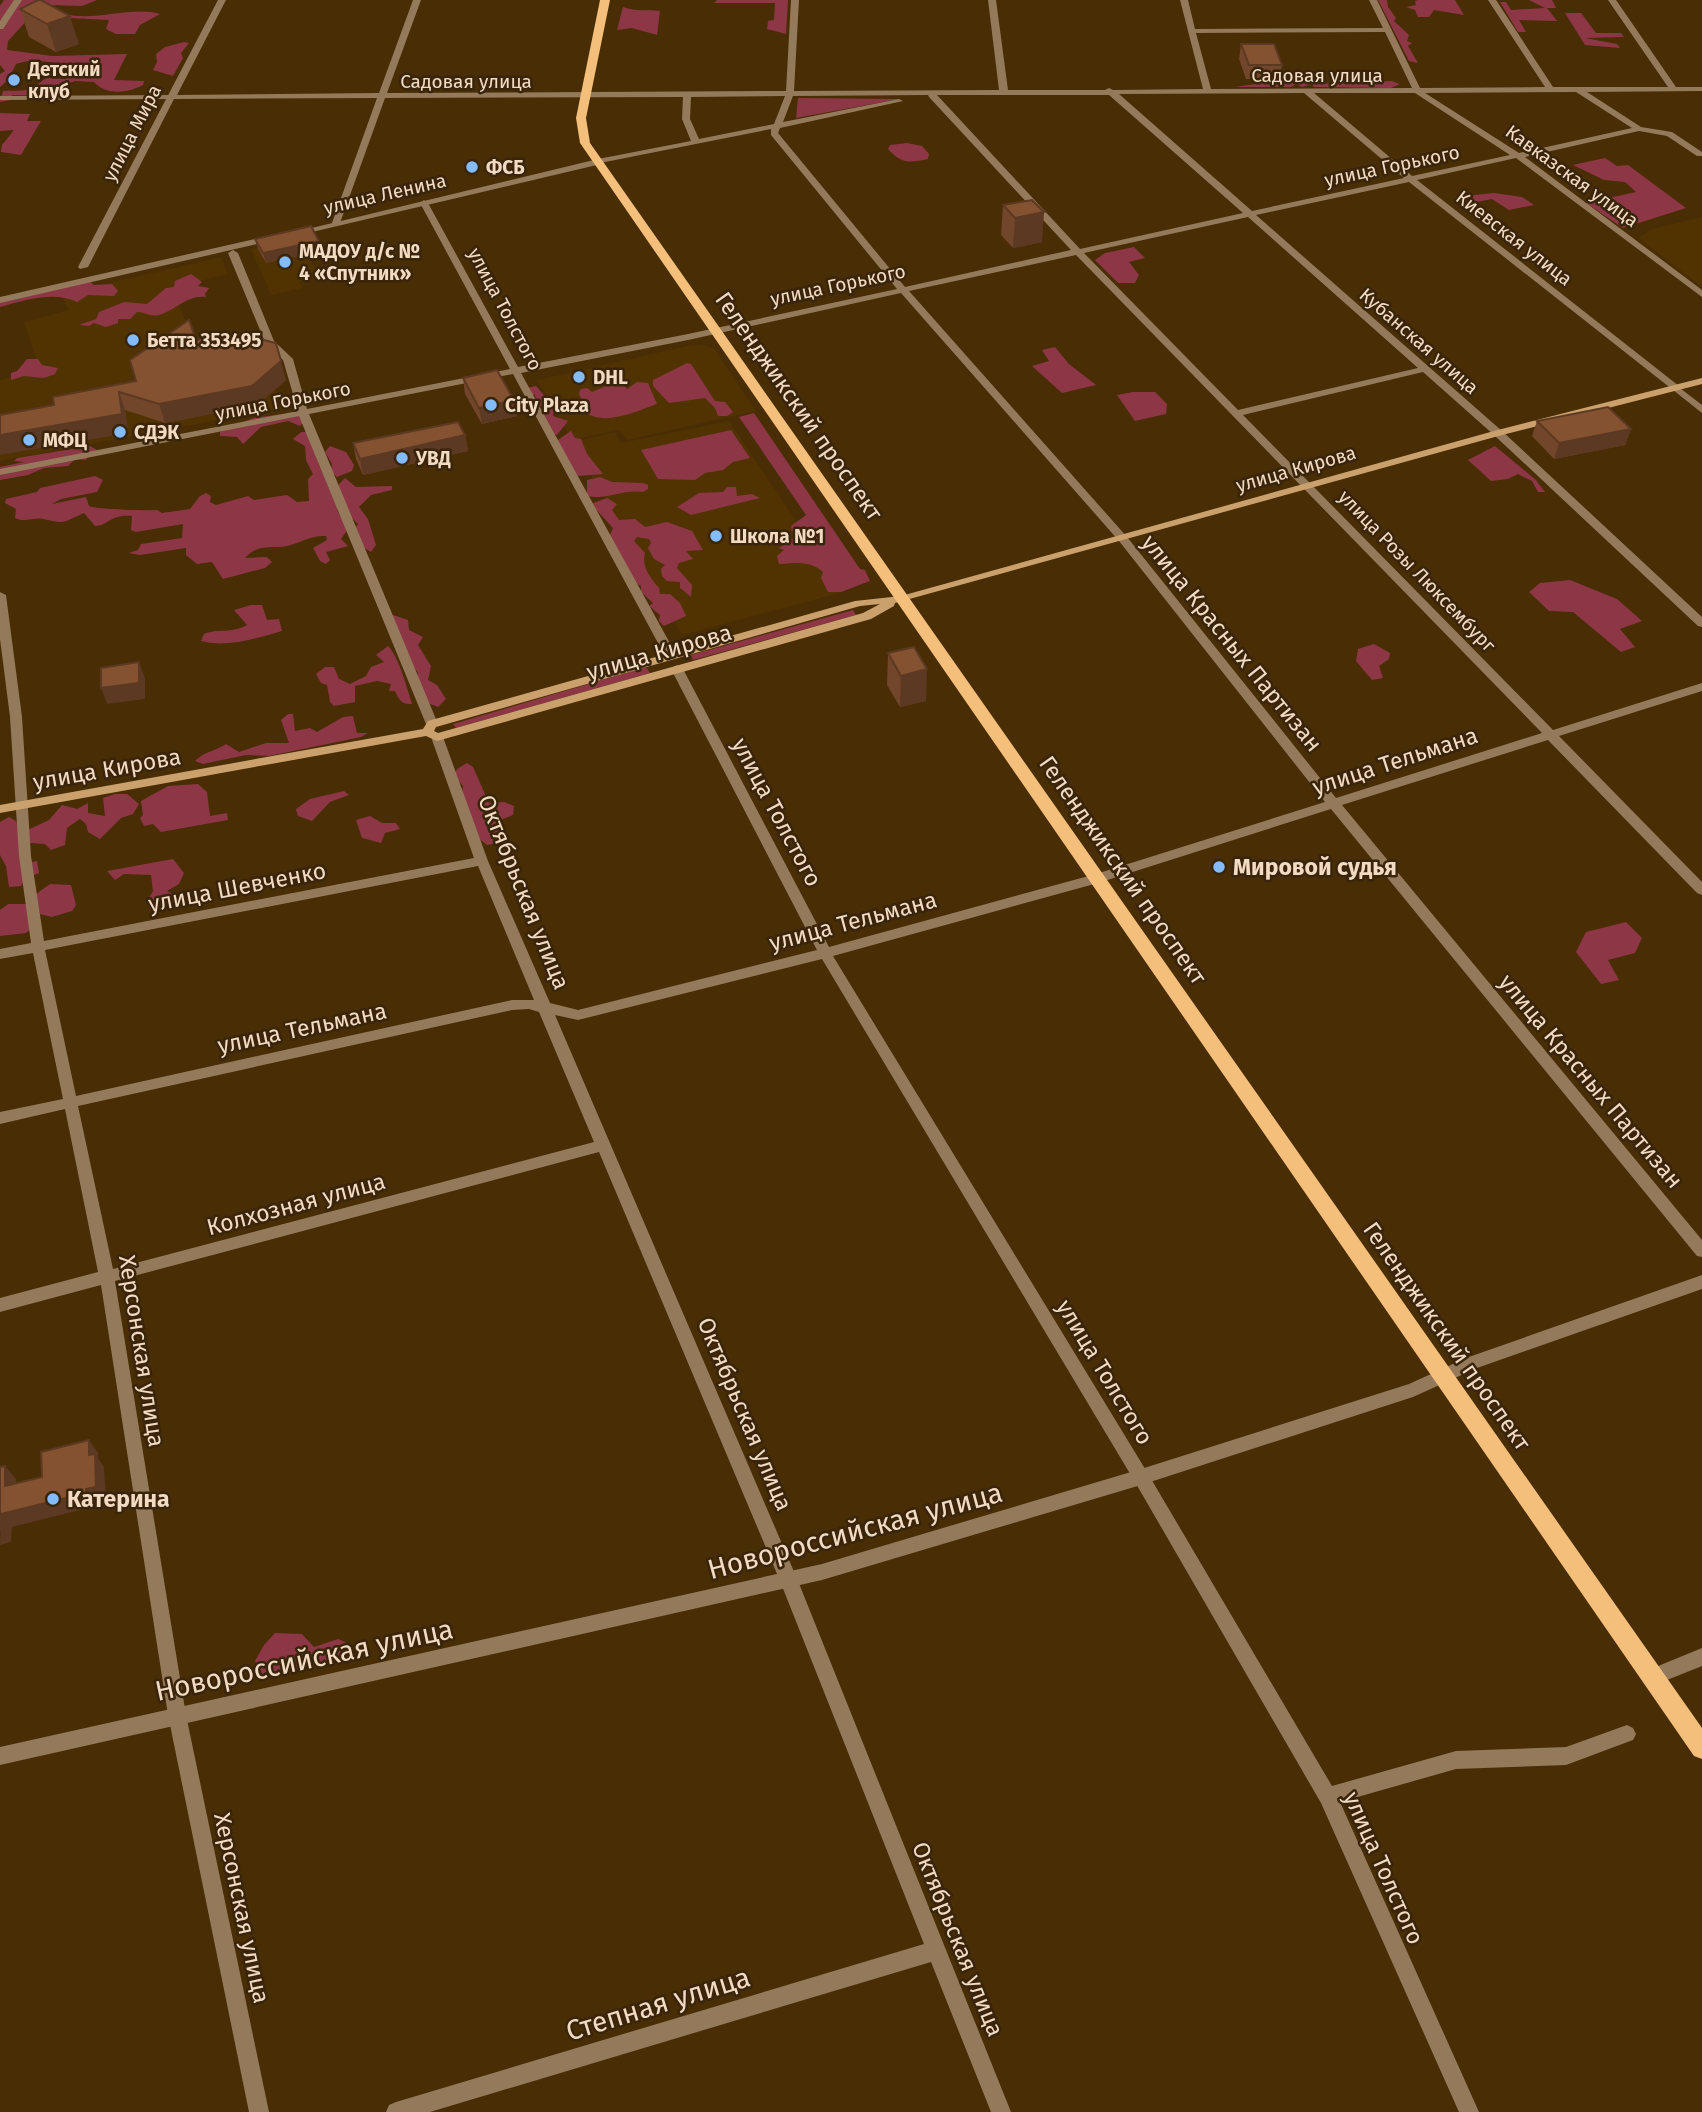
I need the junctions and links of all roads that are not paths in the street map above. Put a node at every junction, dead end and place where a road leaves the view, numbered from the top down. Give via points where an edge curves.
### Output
1 (18, 0) edge
2 (222, 0) edge
3 (417, 0) edge
4 (605, 0) edge
5 (795, 0) edge
6 (992, 0) edge
7 (1184, 0) edge
8 (1373, 0) edge
9 (1492, 0) edge
10 (1612, 0) edge
11 (0, 27) edge
12 (1388, 30) junction
13 (1192, 31) junction
14 (1550, 89) junction
15 (1702, 89) edge
16 (1109, 90) junction
17 (1207, 90) junction
18 (1578, 90) junction
19 (1674, 90) junction
20 (1307, 92) junction
21 (1418, 92) junction
22 (790, 94) junction
23 (1004, 94) junction
24 (687, 95) junction
25 (932, 95) junction
26 (170, 97) junction
27 (383, 97) junction
28 (585, 97) junction
29 (0, 98) edge
30 (779, 125) junction
31 (1639, 129) junction
32 (695, 140) junction
33 (1700, 154) dead end
34 (1520, 157) junction
35 (598, 162) junction
36 (1412, 180) junction
37 (424, 203) junction
38 (1248, 214) junction
39 (337, 223) junction
40 (232, 251) junction
41 (1077, 251) junction
42 (74, 283) junction
43 (902, 289) junction
44 (1702, 294) edge
45 (0, 300) edge
46 (716, 331) junction
47 (1425, 369) junction
48 (516, 372) junction
49 (1702, 382) edge
50 (1676, 388) junction
51 (1702, 410) edge
52 (1237, 413) junction
53 (304, 415) junction
54 (1498, 433) junction
55 (0, 472) edge
56 (1309, 485) junction
57 (1123, 539) junction
58 (0, 595) edge
59 (901, 599) junction
60 (1, 609) edge
61 (1702, 623) edge
62 (674, 663) junction
63 (1702, 687) edge
64 (432, 731) junction
65 (1553, 734) junction
66 (1334, 804) junction
67 (23, 805) junction
68 (0, 809) edge
69 (482, 861) junction
70 (1098, 878) junction
71 (1702, 890) edge
72 (38, 947) junction
73 (825, 953) junction
74 (0, 954) edge
75 (545, 1009) junction
76 (72, 1102) junction
77 (0, 1118) edge
78 (604, 1145) junction
79 (1702, 1251) edge
80 (107, 1277) junction
81 (1702, 1282) edge
82 (0, 1305) edge
83 (1443, 1376) junction
84 (1141, 1477) junction
85 (789, 1581) junction
86 (1702, 1657) edge
87 (1652, 1677) junction
88 (177, 1715) junction
89 (1627, 1734) dead end
90 (1702, 1748) edge
91 (0, 1756) edge
92 (1328, 1796) junction
93 (937, 1950) junction
94 (259, 2112) edge
95 (396, 2112) edge
96 (1001, 2112) edge
97 (1469, 2112) edge

1 - 11 street
2 - 26 street, улица Мира
3 - 27 street
4 - 28 main road, Геленджикский проспект
5 - 22 street
6 - 23 street
7 - 13 street
8 - 12 street
9 - 14 street
10 - 19 street
12 - 13 street
12 - 21 street
13 - 17 street
14 - 18 street, Садовая улица
14 - 21 street, Садовая улица
15 - 19 street, Садовая улица
16 - 17 street, Садовая улица
16 - 23 street, Садовая улица
16 - 38 street, Кубанская улица
17 - 20 street, Садовая улица
18 - 19 street, Садовая улица
18 - 31 street, улица Горького
20 - 21 street, Садовая улица
20 - 36 street, Киевская улица
21 - 34 street, Кавказская улица
22 - 24 street, Садовая улица
22 - 25 street, Садовая улица
22 - 30 street
23 - 25 street, Садовая улица
24 - 28 street, Садовая улица
24 - 32 street via 686,119
25 - 30 street, Садовая улица
25 - 41 street, улица Розы Люксембург
26 - 27 street, Садовая улица
26 - 29 street, Садовая улица
26 - 42 street, улица Мира
27 - 28 street, Садовая улица
27 - 39 street
28 - 35 main road, Геленджикский проспект via 582,135
30 - 32 street, улица Ленина
30 - 43 street, улица Красных Партизан via 774,133
31 - 33 street, улица Горького via 1669,134
31 - 34 street, улица Горького
32 - 35 street, улица Ленина
34 - 36 street, улица Горького
34 - 44 street, Кавказская улица
35 - 37 street, улица Ленина
35 - 46 main road, Геленджикский проспект
36 - 38 street, улица Горького
36 - 50 street, Киевская улица
37 - 39 street, улица Ленина
37 - 48 street, улица Толстого
38 - 41 street, улица Горького
38 - 47 street, Кубанская улица
39 - 40 street, улица Ленина
40 - 42 street, улица Ленина
40 - 53 street, Октябрьская улица via 270,342 288,359
41 - 43 street, улица Горького
41 - 52 street, улица Розы Люксембург
42 - 45 street, улица Ленина
43 - 46 street, улица Горького
43 - 57 street, улица Красных Партизан
46 - 48 street, улица Горького
46 - 59 main road, Геленджикский проспект
47 - 52 street
47 - 54 street, Кубанская улица
48 - 53 street, улица Горького
48 - 62 street, улица Толстого
49 - 50 main road, улица Кирова
50 - 51 street, Киевская улица
50 - 54 main road, улица Кирова
52 - 56 street, улица Розы Люксембург
53 - 55 street, улица Горького
53 - 64 street, Октябрьская улица
54 - 56 main road, улица Кирова
54 - 61 street, Кубанская улица
56 - 57 main road, улица Кирова
56 - 65 street, улица Розы Люксембург
57 - 59 main road, улица Кирова
57 - 66 street, улица Красных Партизан
58 - 60 street, Херсонская улица
59 - 62 main road, улица Кирова via 859,603
59 - 70 main road, Геленджикский проспект
60 - 67 street, Херсонская улица
62 - 64 main road, улица Кирова
62 - 73 street, улица Толстого
63 - 65 street, улица Тельмана
64 - 67 main road, улица Кирова
64 - 69 street, Октябрьская улица
65 - 66 street, улица Тельмана
65 - 71 street, улица Розы Люксембург
66 - 70 street, улица Тельмана
66 - 79 street, улица Красных Партизан
67 - 68 main road, улица Кирова
67 - 72 street, Херсонская улица
69 - 72 street, улица Шевченко
69 - 75 street, Октябрьская улица
70 - 73 street, улица Тельмана
70 - 83 main road, Геленджикский проспект
72 - 74 street, улица Шевченко
72 - 76 street, Херсонская улица
73 - 75 street, улица Тельмана via 578,1015
73 - 84 street, улица Толстого
75 - 76 street, улица Тельмана via 512,1005
75 - 78 street, Октябрьская улица
76 - 77 street, улица Тельмана
76 - 80 street, Херсонская улица
78 - 80 street, Колхозная улица
78 - 85 street, Октябрьская улица
80 - 82 street, Колхозная улица
80 - 88 street, Херсонская улица
81 - 83 street, Новороссийская улица
83 - 84 street, Новороссийская улица via 1413,1390
83 - 87 main road, Геленджикский проспект
84 - 85 street, Новороссийская улица
84 - 92 street, улица Толстого
85 - 88 street, Новороссийская улица
85 - 93 street, Октябрьская улица
86 - 87 street
87 - 90 main road, Геленджикский проспект
88 - 91 street, Новороссийская улица
88 - 94 street, Херсонская улица
89 - 92 street via 1566,1756 1456,1760
92 - 97 street, улица Толстого
93 - 95 street, Степная улица
93 - 96 street, Октябрьская улица

